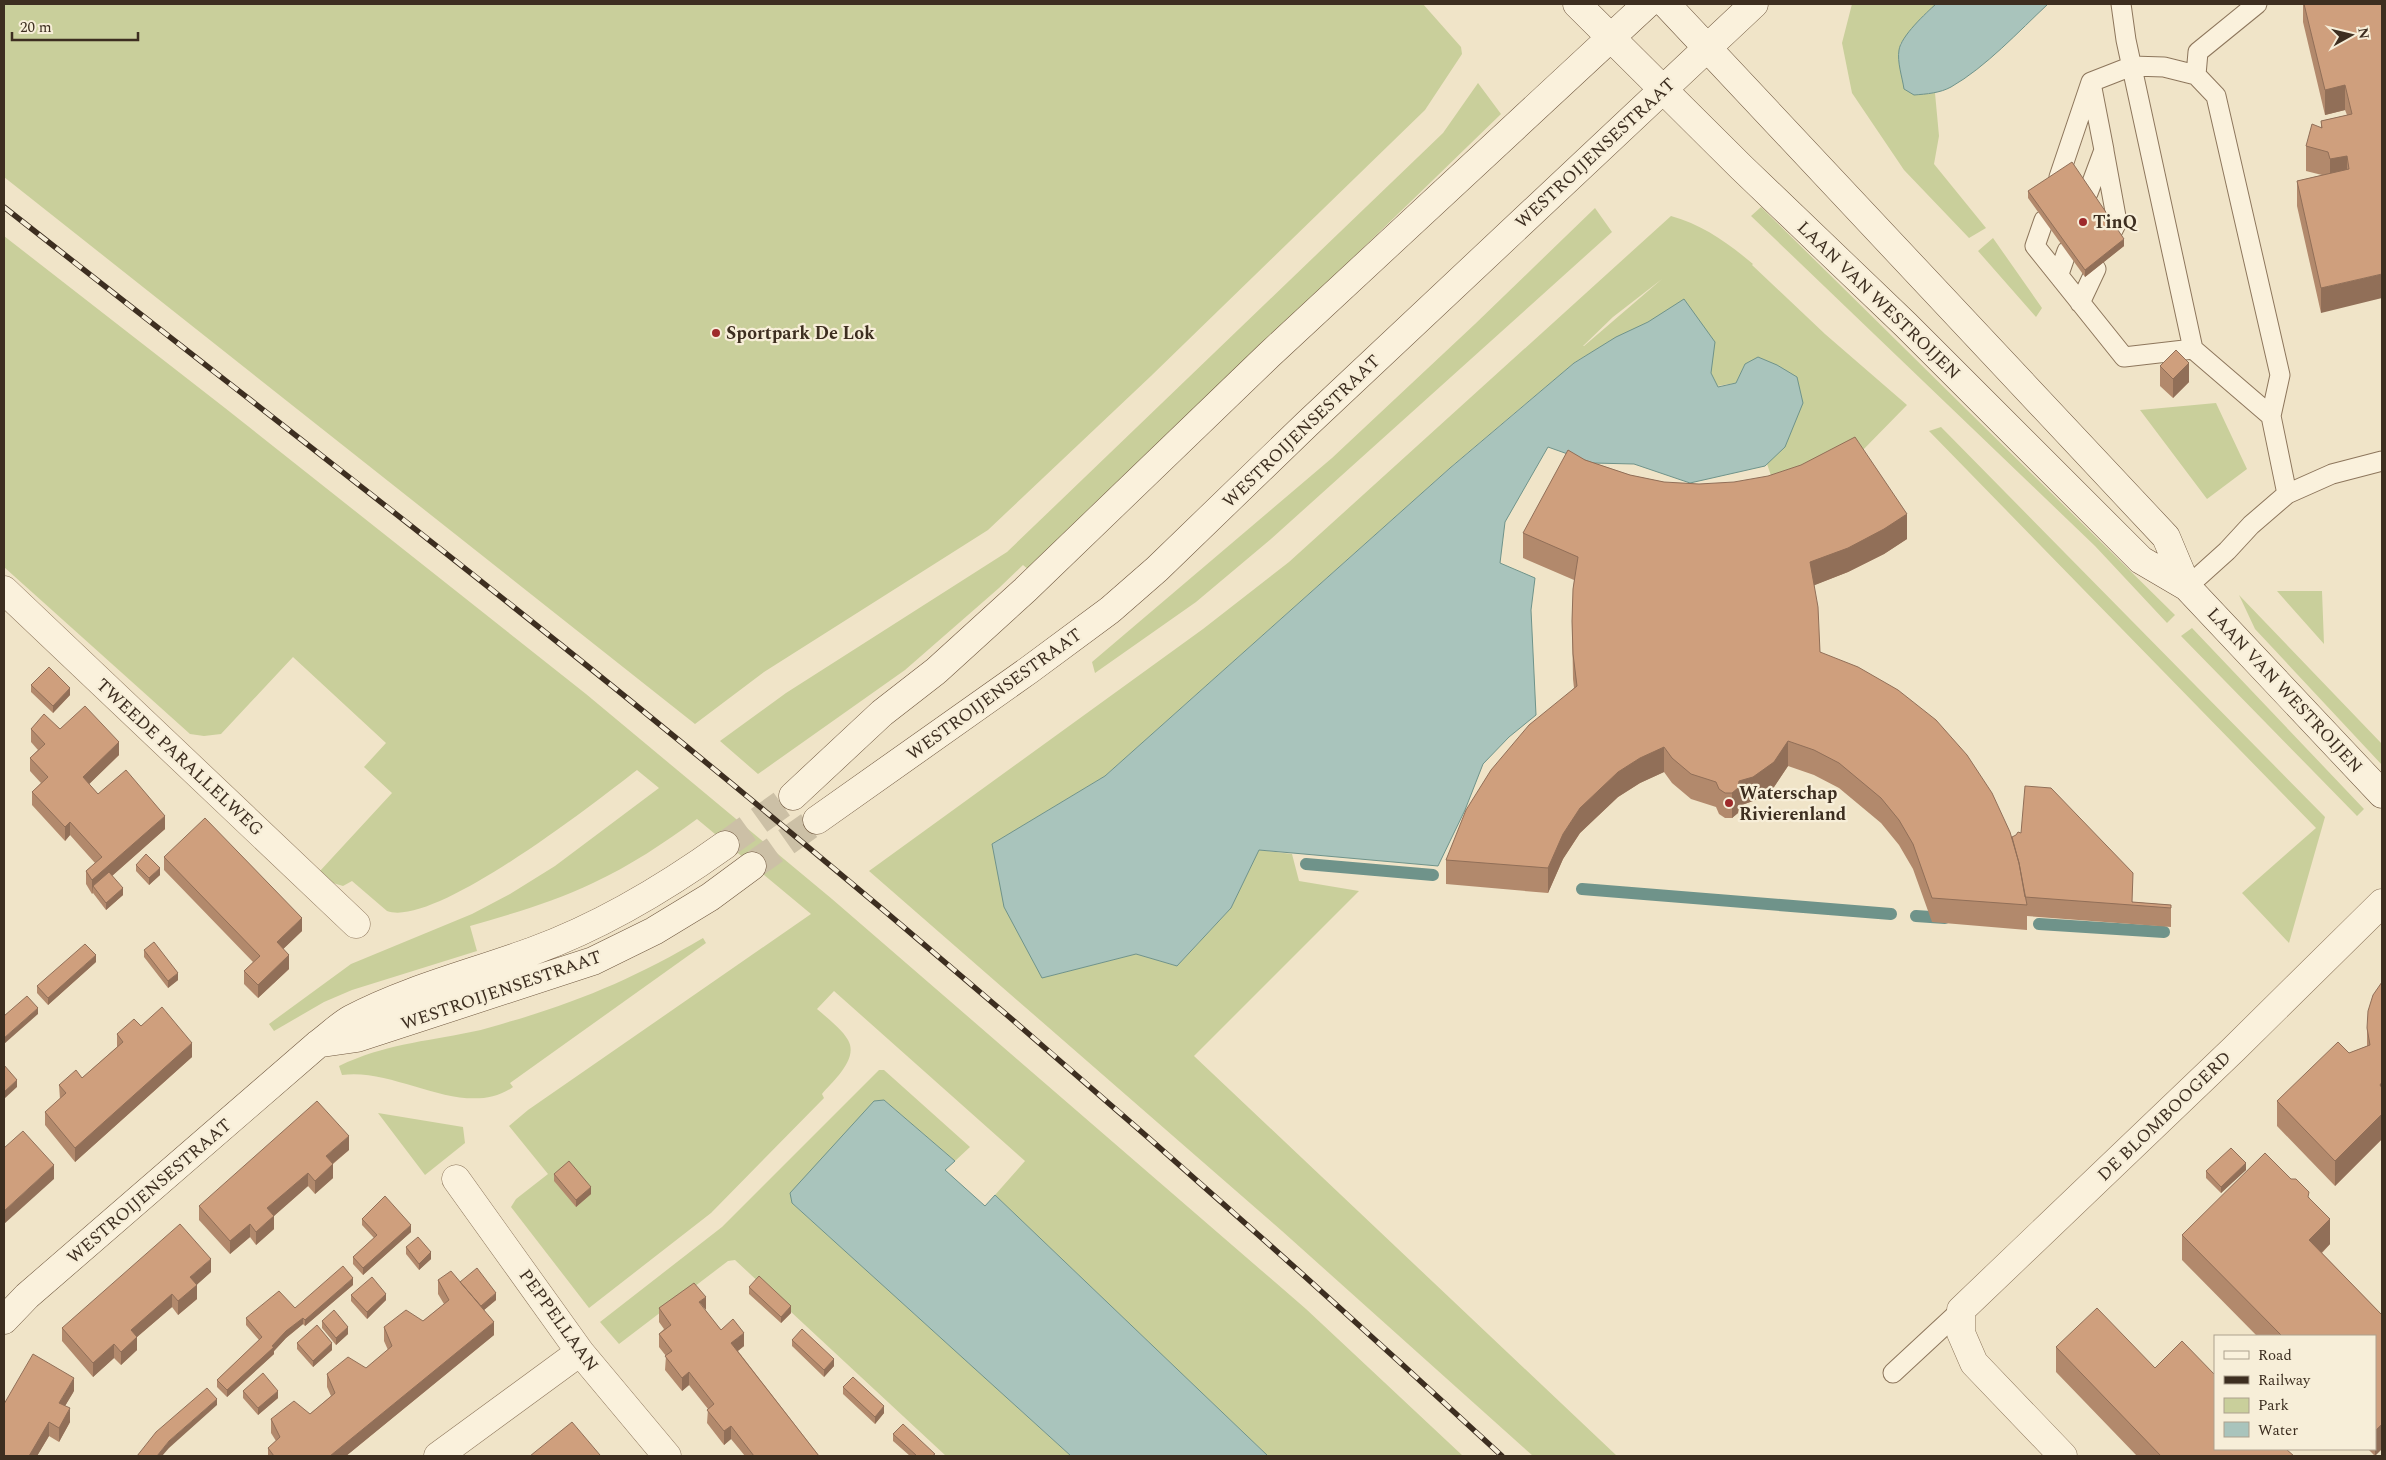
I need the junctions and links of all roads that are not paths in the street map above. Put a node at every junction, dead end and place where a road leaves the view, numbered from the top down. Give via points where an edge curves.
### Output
1 (1577, 4) edge
2 (1647, 4) edge
3 (1666, 4) edge
4 (1754, 4) edge
5 (2121, 4) edge
6 (2257, 4) edge
7 (1611, 38) junction
8 (1707, 48) junction
9 (2132, 66) junction
10 (2196, 76) junction
11 (2091, 82) junction
12 (1663, 90) junction
13 (2104, 150) junction
14 (2059, 177) edge
15 (2088, 193) edge
16 (2044, 220) edge
17 (2114, 230) edge
18 (2067, 251) edge
19 (2096, 269) edge
20 (2059, 274) junction
21 (2080, 303) junction
22 (2193, 349) junction
23 (2271, 416) junction
24 (2382, 461) edge
25 (2287, 494) junction
26 (2187, 587) junction
27 (4, 590) edge
28 (2382, 794) edge
29 (793, 796) tunnel mouth
30 (817, 820) tunnel mouth
31 (725, 845) tunnel mouth
32 (752, 866) tunnel mouth
33 (2382, 903) edge
34 (356, 924) dead end
35 (318, 1044) junction
36 (456, 1179) dead end
37 (4, 1320) edge
38 (1961, 1322) junction
39 (580, 1352) junction
40 (1894, 1373) dead end
41 (438, 1456) edge
42 (667, 1456) edge
43 (2063, 1456) edge

1 - 7 main road, LAAN VAN WESTROIJEN
2 - 7 main road
3 - 8 main road, LAAN VAN WESTROIJEN
4 - 8 main road, WESTROIJENSESTRAAT
5 - 9 lane
6 - 10 lane via 2198,52
7 - 12 main road, LAAN VAN WESTROIJEN
7 - 29 main road via 1269,355 1025,590 936,671 882,713
8 - 12 main road, WESTROIJENSESTRAAT
8 - 26 main road, LAAN VAN WESTROIJEN via 2166,537
9 - 10 lane via 2164,67
9 - 11 lane
9 - 22 lane
10 - 23 lane via 2216,96 2280,375
11 - 13 lane
11 - 14 lane
12 - 26 main road, LAAN VAN WESTROIJEN via 1906,325 2141,560
12 - 30 main road, WESTROIJENSESTRAAT via 1137,586 1030,670
13 - 15 lane
13 - 17 lane via 2116,222
16 - 20 lane via 2035,246
18 - 20 lane
19 - 21 lane
20 - 21 lane
21 - 22 lane via 2124,357
22 - 23 lane
23 - 25 lane
24 - 25 lane via 2332,474
25 - 26 lane via 2251,524
26 - 28 main road, LAAN VAN WESTROIJEN
27 - 34 main road, TWEEDE PARALLELWEG
31 - 35 main road, WESTROIJENSESTRAAT via 681,876 582,931 380,1005 349,1020
32 - 35 main road, WESTROIJENSESTRAAT via 710,897 654,931 594,961 357,1038
33 - 38 main road, DE BLOMBOOGERD
35 - 37 main road, WESTROIJENSESTRAAT via 27,1296
36 - 39 main road, PEPPELLAAN
38 - 40 lane
38 - 43 main road via 1974,1363
39 - 41 main road
39 - 42 main road, PEPPELLAAN

